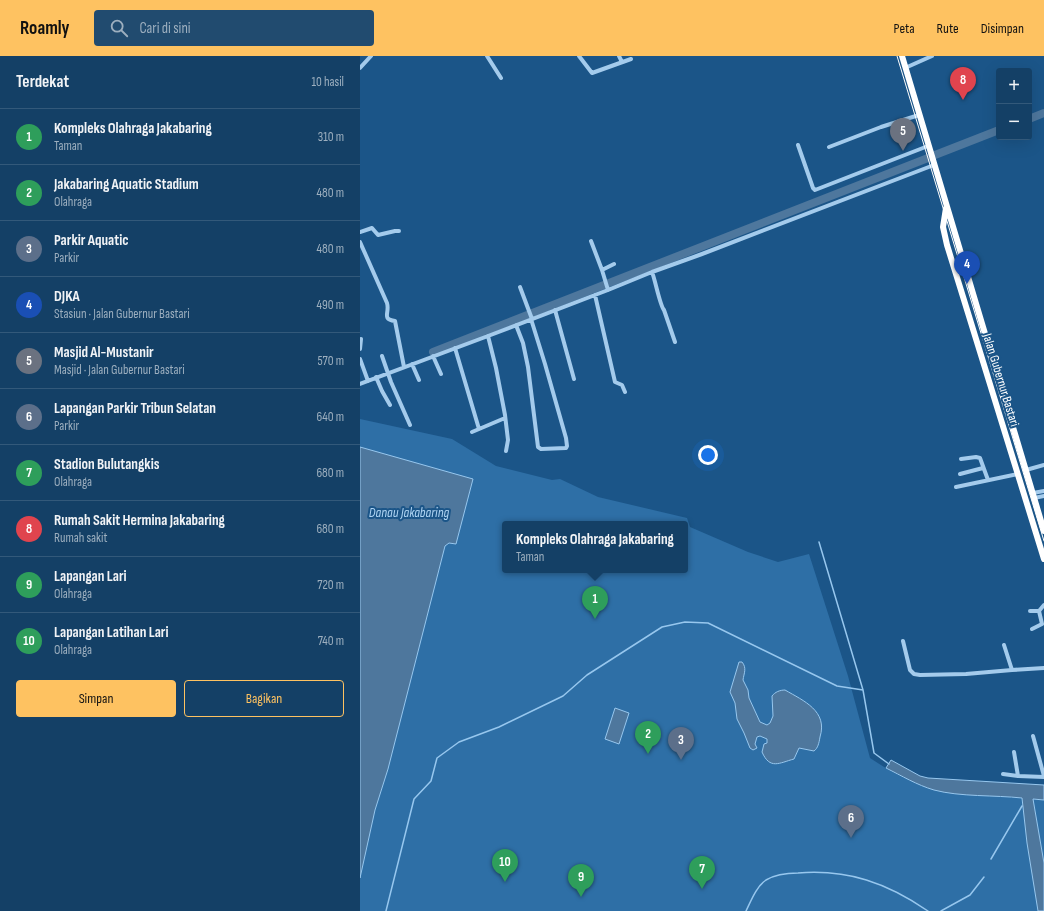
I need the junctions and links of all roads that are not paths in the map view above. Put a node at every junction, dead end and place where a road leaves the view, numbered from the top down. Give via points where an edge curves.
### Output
1 (487, 56) edge
2 (580, 56) edge
3 (619, 56) edge
4 (932, 56) edge
5 (369, 57) edge
6 (903, 57) edge
7 (631, 59) dead end
8 (622, 62) junction
9 (360, 68) edge
10 (905, 68) junction
11 (501, 78) dead end
12 (919, 115) junction
13 (798, 145) dead end
14 (928, 146) junction
15 (829, 147) dead end
16 (934, 165) junction
17 (946, 207) junction
18 (400, 231) dead end
19 (360, 232) edge
20 (591, 241) dead end
21 (360, 242) edge
22 (614, 264) dead end
23 (602, 270) junction
24 (652, 272) junction
25 (520, 287) dead end
26 (608, 290) junction
27 (595, 295) junction
28 (555, 310) junction
29 (532, 319) junction
30 (516, 325) junction
31 (488, 336) junction
32 (361, 339) dead end
33 (675, 342) dead end
34 (455, 348) junction
35 (360, 349) edge
36 (382, 356) dead end
37 (433, 356) junction
38 (983, 356) junction
39 (992, 356) junction
40 (360, 359) edge
41 (412, 364) junction
42 (404, 367) junction
43 (388, 373) junction
44 (441, 374) dead end
45 (376, 377) junction
46 (574, 379) dead end
47 (419, 380) dead end
48 (368, 381) junction
49 (360, 384) edge
50 (625, 392) dead end
51 (390, 405) dead end
52 (505, 418) junction
53 (410, 425) dead end
54 (479, 429) junction
55 (472, 432) dead end
56 (506, 451) dead end
57 (961, 459) dead end
58 (1044, 465) edge
59 (983, 468) junction
60 (1026, 470) junction
61 (960, 474) dead end
62 (1018, 474) junction
63 (988, 480) junction
64 (956, 487) dead end
65 (1044, 491) edge
66 (1038, 496) edge
67 (1044, 531) edge
68 (1044, 560) edge
69 (1044, 605) edge
70 (1030, 611) dead end
71 (1039, 611) junction
72 (1032, 629) dead end
73 (903, 641) dead end
74 (1004, 645) dead end
75 (1044, 668) edge
76 (1012, 670) junction
77 (1033, 736) dead end
78 (1014, 752) dead end
79 (1003, 774) dead end
80 (1018, 776) junction
81 (1044, 776) edge

1 - 11 street
2 - 8 street via 592,73
3 - 8 street
4 - 10 street
5 - 9 street
6 - 10 highway, Jalan Gubernur Bastari
7 - 8 street
10 - 12 highway, Jalan Gubernur Bastari
12 - 14 highway, Jalan Gubernur Bastari
12 - 15 street
13 - 14 street via 815,190
14 - 16 highway, Jalan Gubernur Bastari
16 - 17 highway, Jalan Gubernur Bastari
16 - 24 street
17 - 38 highway, Jalan Gubernur Bastari via 943,227
17 - 39 highway, Jalan Gubernur Bastari
18 - 19 street via 378,235 372,228
20 - 23 street
21 - 42 street via 388,308 388,319 395,321
22 - 23 street
23 - 26 street
24 - 26 street
24 - 33 street
25 - 29 street
26 - 27 street
27 - 28 street
27 - 50 street via 615,382 622,385
28 - 29 street
28 - 46 street
29 - 30 street
29 - 30 street via 566,438 566,448 538,447 528,367
30 - 31 street
31 - 34 street
31 - 52 street
32 - 35 street
34 - 37 street
34 - 54 street
36 - 43 street
37 - 41 street
37 - 44 street
38 - 39 highway
38 - 62 highway, Jalan Gubernur Bastari
39 - 60 highway, Jalan Gubernur Bastari
40 - 48 street
41 - 42 street
41 - 47 street
42 - 43 street
43 - 45 street
43 - 53 street
45 - 48 street
45 - 51 street
48 - 49 street
52 - 54 street
52 - 56 street via 508,440
54 - 55 street
57 - 59 street via 979,457
58 - 60 street
59 - 61 street
59 - 63 street
60 - 66 highway, Jalan Gubernur Bastari
62 - 63 street
62 - 68 highway, Jalan Gubernur Bastari
63 - 64 street
65 - 66 street
66 - 67 highway, Jalan Gubernur Bastari
69 - 71 street
70 - 71 street
71 - 72 street via 1042,624
73 - 76 street via 910,670 914,674 966,674
74 - 76 street
75 - 76 street
77 - 81 street
78 - 80 street
79 - 80 street
80 - 81 street

